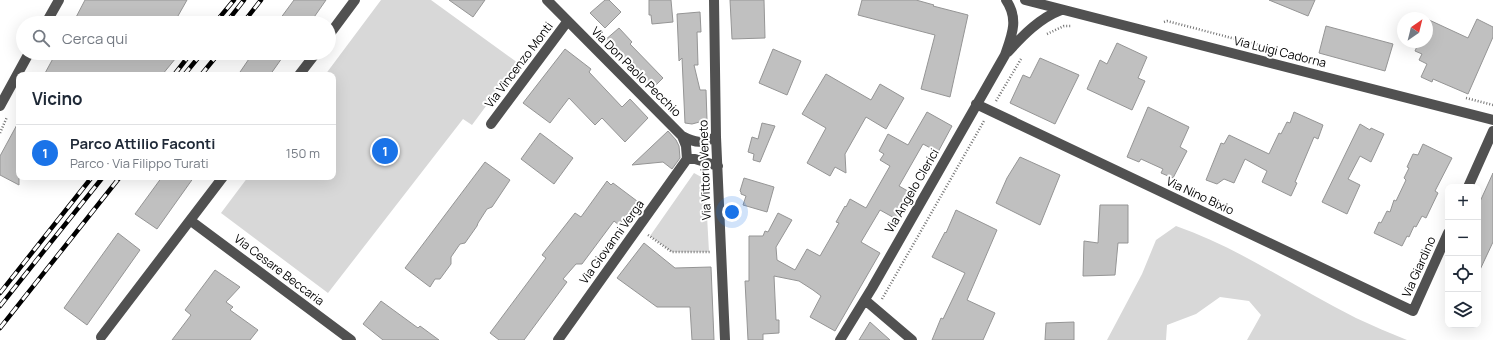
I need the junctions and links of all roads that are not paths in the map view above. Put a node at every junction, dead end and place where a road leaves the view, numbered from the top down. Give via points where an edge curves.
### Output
1 (58, 0) edge
2 (355, 0) edge
3 (547, 0) edge
4 (714, 0) edge
5 (1006, 0) edge
6 (1031, 1) edge
7 (1061, 10) junction
8 (50, 16) edge
9 (567, 22) junction
10 (336, 26) edge
11 (1005, 55) junction
12 (25, 60) edge
13 (311, 60) edge
14 (19, 72) edge
15 (301, 72) edge
16 (16, 77) edge
17 (976, 104) junction
18 (0, 106) edge
19 (1493, 120) edge
20 (491, 124) dead end
21 (1493, 131) edge
22 (682, 136) junction
23 (716, 137) junction
24 (687, 159) junction
25 (718, 166) junction
26 (221, 180) edge
27 (1469, 184) edge
28 (191, 220) junction
29 (1445, 240) edge
30 (864, 300) junction
31 (1413, 311) joint
32 (100, 337) dead end
33 (351, 340) edge
34 (558, 340) edge
35 (725, 340) edge
36 (840, 340) edge
37 (912, 340) edge

1 - 8 street
2 - 10 street
3 - 9 street, Via Don Paolo Pecchio
4 - 23 street, Via Vittorio Veneto
5 - 11 street, Via Angelo Clerici via 1013,14 1014,24
6 - 7 street, Via Luigi Cadorna
7 - 11 street, Via Angelo Clerici via 1036,25
7 - 19 street, Via Luigi Cadorna
9 - 20 street, Via Vincenzo Monti
9 - 22 street, Via Don Paolo Pecchio
11 - 17 street, Via Angelo Clerici
12 - 14 street
13 - 15 street
16 - 18 street
17 - 30 street, Via Angelo Clerici
17 - 31 street, Via Nino Bixio
21 - 27 street
22 - 23 street, Via Don Paolo Pecchio via 698,143
22 - 24 street
23 - 25 street, Via Vittorio Veneto
24 - 25 street
24 - 34 street, Via Giovanni Verga
25 - 35 street, Via Vittorio Veneto
26 - 28 street
28 - 32 street
28 - 33 street, Via Cesare Beccaria
29 - 31 street, Via Giardino
30 - 36 street, Via Angelo Clerici
30 - 37 street

